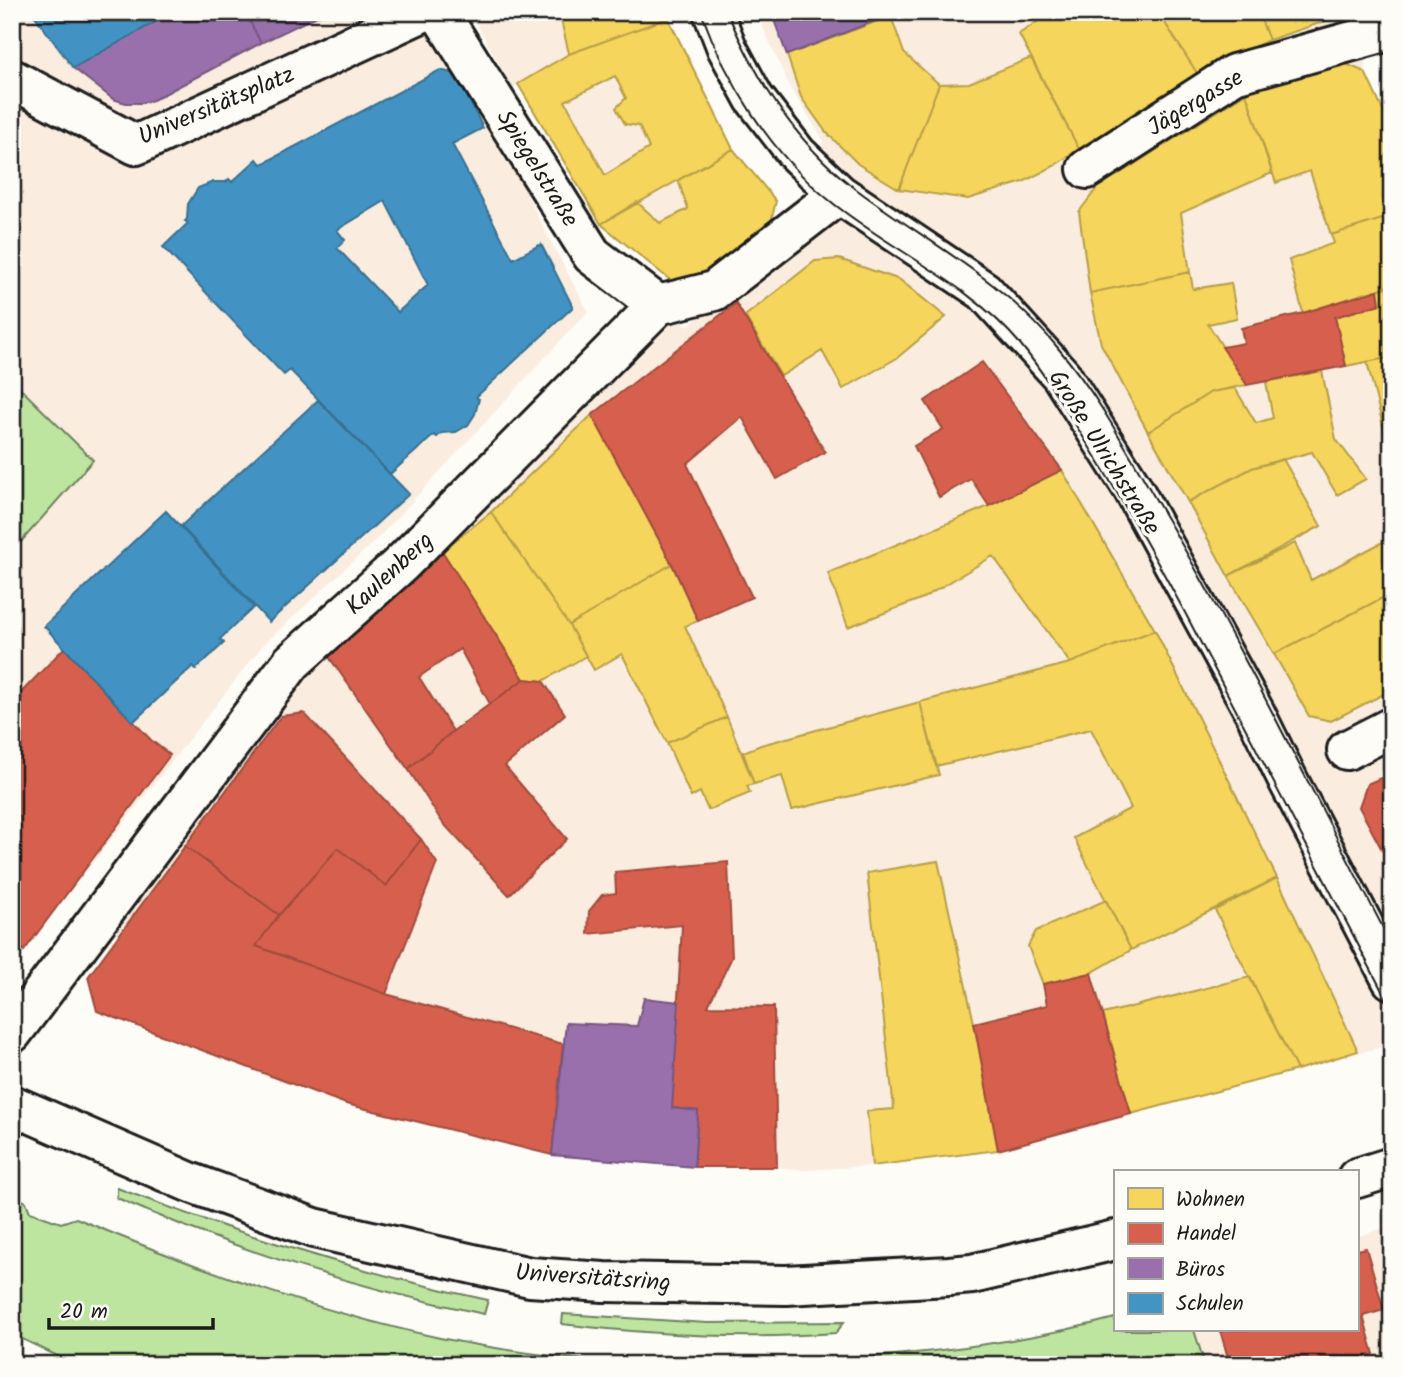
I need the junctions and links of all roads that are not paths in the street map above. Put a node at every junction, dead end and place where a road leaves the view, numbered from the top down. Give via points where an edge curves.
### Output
1 (423, 12) edge
2 (439, 12) edge
3 (713, 12) edge
4 (1392, 30) edge
5 (12, 79) edge
6 (1087, 169) dead end
7 (839, 194) junction
8 (658, 305) junction
9 (1392, 727) edge
10 (1347, 750) dead end
11 (1392, 979) edge
12 (12, 1033) edge
13 (12, 1105) edge
14 (1392, 1167) edge
15 (1358, 1178) edge
16 (1114, 1240) edge

1 - 5 street, Universitätsplatz via 136,145
2 - 8 street, Spiegelstraße via 592,255
3 - 7 street, Große Ulrichstraße via 754,98 797,154
4 - 6 street, Jägergasse via 1234,74
7 - 8 street via 713,291
7 - 11 street, Große Ulrichstraße via 984,292 1062,375 1145,511
8 - 12 street, Kaulenberg via 401,564 292,662
9 - 10 street
13 - 16 street, Universitätsring via 189,1182 314,1228 530,1277 786,1285 949,1276
14 - 15 street

